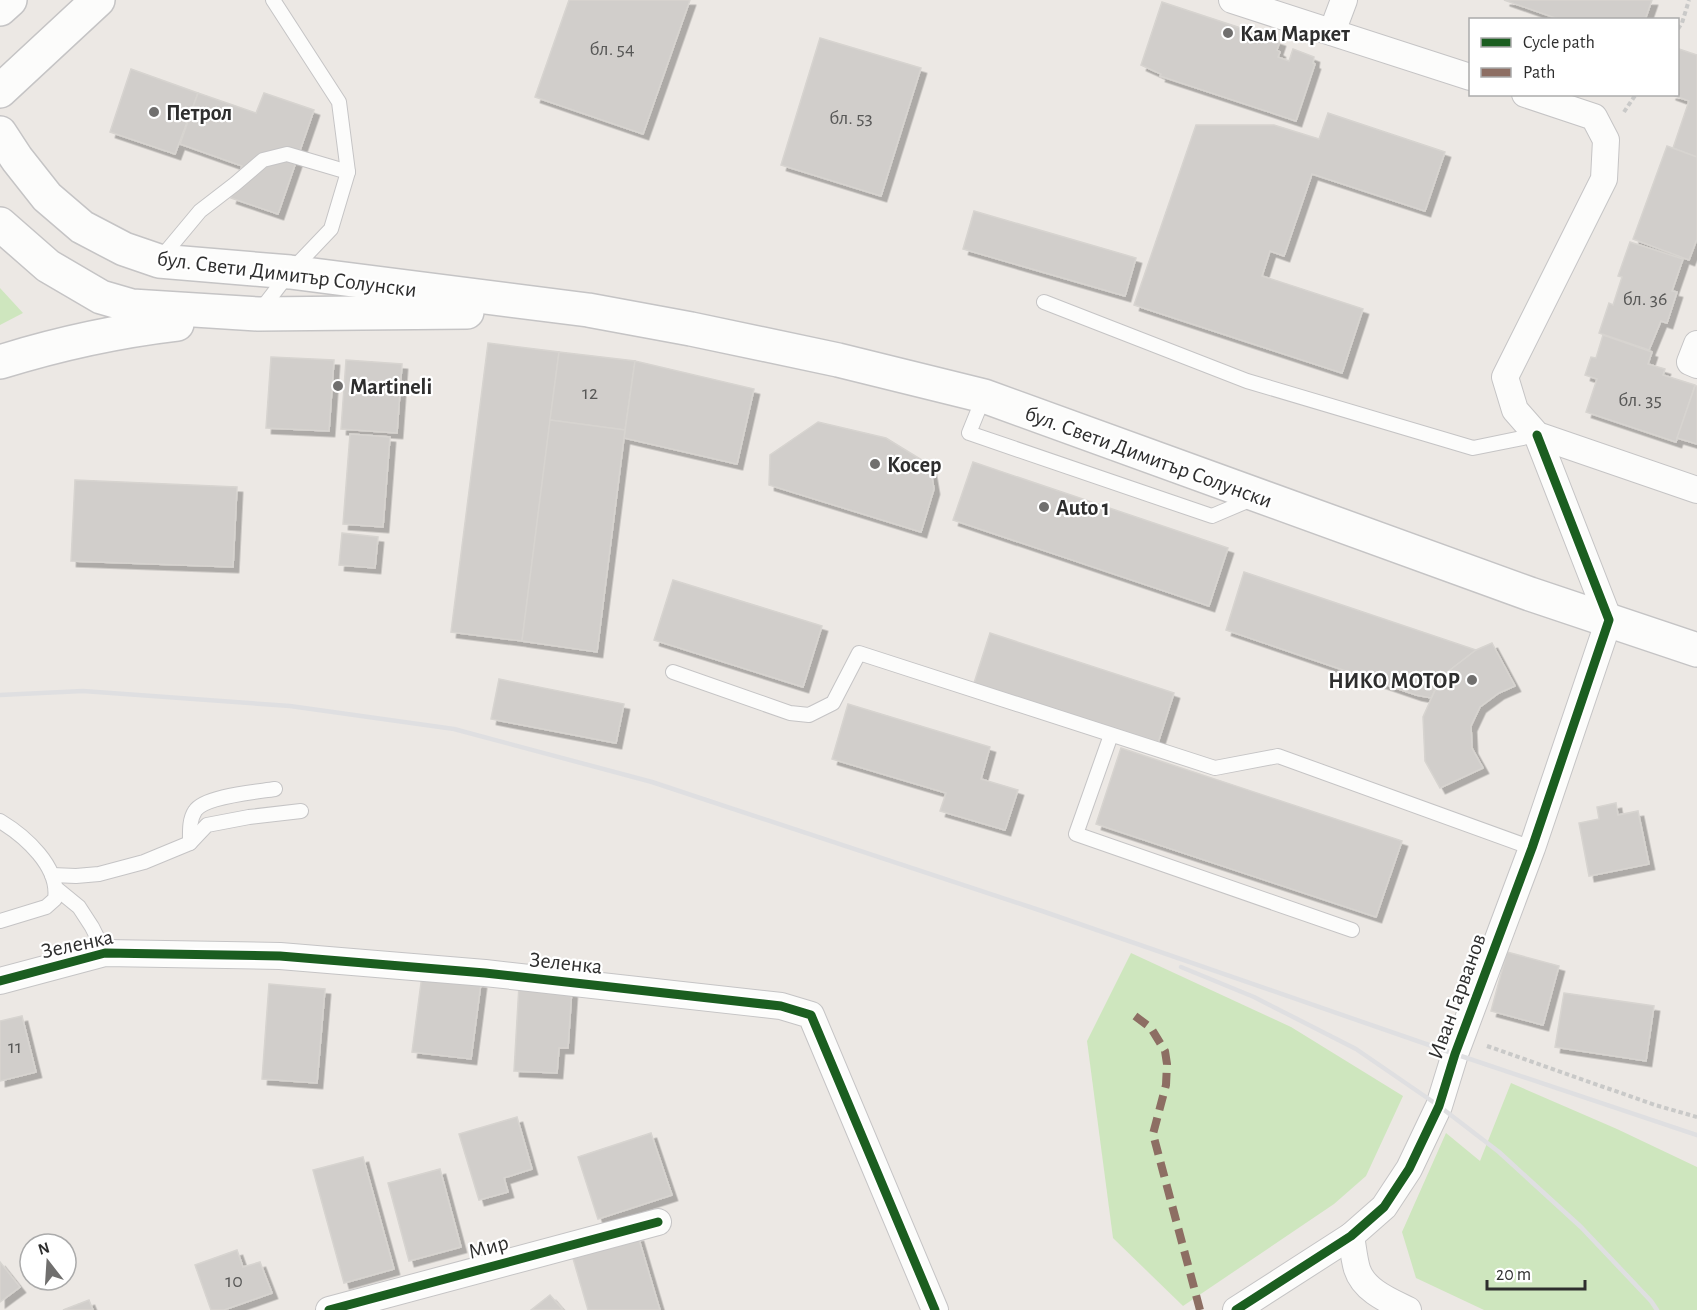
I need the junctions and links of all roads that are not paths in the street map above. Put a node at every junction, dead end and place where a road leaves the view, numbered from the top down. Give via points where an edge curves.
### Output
1 (10, 0) edge
2 (98, 0) edge
3 (273, 0) edge
4 (1232, 0) edge
5 (1344, 0) edge
6 (0, 9) edge
7 (1332, 32) junction
8 (1469, 77) edge
9 (0, 91) edge
10 (1531, 96) edge
11 (0, 133) edge
12 (348, 172) junction
13 (0, 224) edge
14 (159, 261) junction
15 (290, 272) junction
16 (1044, 302) dead end
17 (588, 310) junction
18 (258, 314) junction
19 (1697, 344) edge
20 (0, 362) edge
21 (1697, 364) edge
22 (1537, 435) junction
23 (1697, 490) edge
24 (1609, 620) junction
25 (1697, 650) edge
26 (673, 672) dead end
27 (1112, 735) junction
28 (275, 789) dead end
29 (301, 811) dead end
30 (0, 821) edge
31 (190, 843) junction
32 (1532, 848) junction
33 (52, 875) junction
34 (57, 889) junction
35 (0, 921) edge
36 (1352, 930) dead end
37 (105, 953) junction
38 (0, 981) edge
39 (658, 1222) dead end
40 (1351, 1236) junction
41 (407, 1300) edge
42 (329, 1310) edge
43 (934, 1310) edge
44 (1236, 1310) edge
45 (1408, 1310) edge

1 - 6 main road
2 - 9 main road
3 - 12 lane via 339,102
4 - 7 street
5 - 7 street
7 - 8 street
10 - 22 street via 1593,117 1606,140 1604,179 1505,377 1515,410
11 - 14 main road, бул. Свети Димитър Солунски via 47,197 82,227 124,249
12 - 14 lane via 287,154 262,160 200,211
12 - 15 lane via 331,229
13 - 18 main road, бул. Свети Димитър Солунски via 48,267 101,297 132,306
14 - 15 main road, бул. Свети Димитър Солунски
15 - 17 main road, бул. Свети Димитър Солунски
15 - 18 lane
16 - 22 lane via 1247,381 1473,448
17 - 18 main road, бул. Свети Димитър Солунски
17 - 24 main road, бул. Свети Димитър Солунски via 838,360 984,396
18 - 20 main road via 124,331
19 - 21 street via 1690,362
22 - 23 street
22 - 24 street
24 - 25 main road, бул. Свети Димитър Солунски
24 - 32 street, Иван Гарванов
26 - 27 lane via 790,713 809,715 833,703 859,653
27 - 32 lane via 1215,768 1278,756
27 - 36 lane via 1076,834
28 - 31 lane via 202,803 191,820
29 - 31 lane via 215,823 201,830
30 - 33 lane via 31,846
31 - 33 lane via 144,862 99,874
32 - 40 street, Иван Гарванов via 1439,1106 1409,1169 1384,1208
33 - 34 lane
34 - 35 lane via 55,899 46,907
34 - 37 lane via 79,906
37 - 38 street, Зеленка
37 - 43 street, Зеленка via 280,956 485,973 781,1006 811,1015
39 - 41 street, Мир
40 - 44 street, Иван Гарванов
40 - 45 street via 1360,1277 1382,1296
41 - 42 street, Мир

